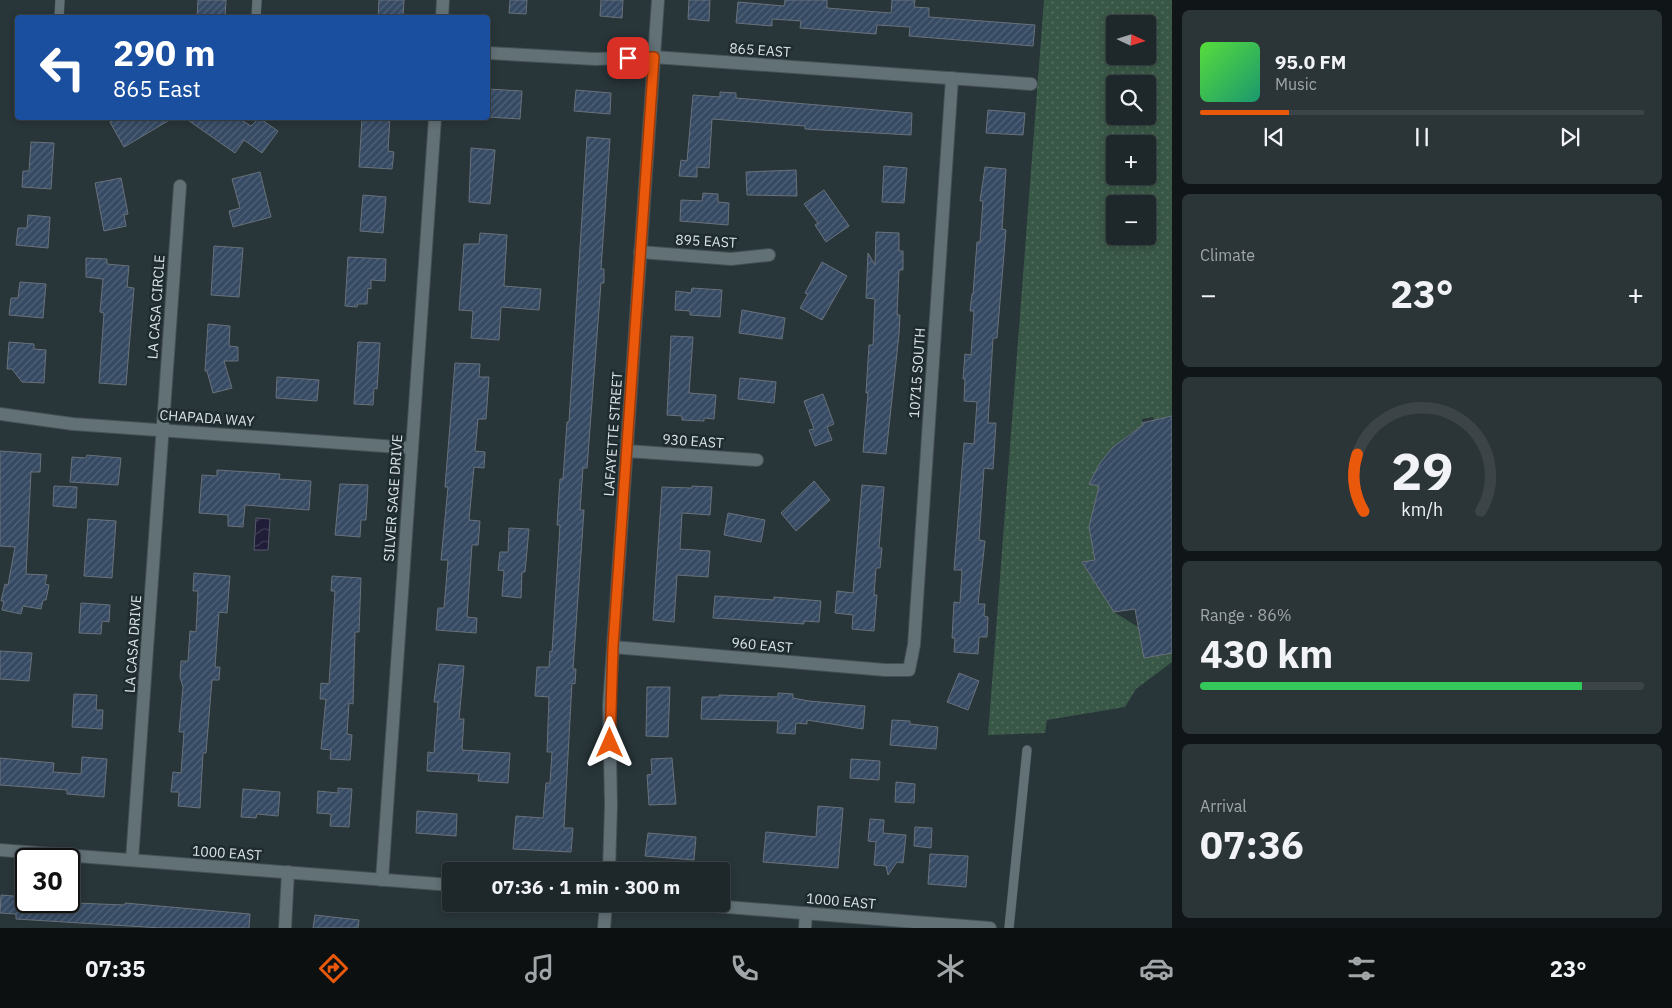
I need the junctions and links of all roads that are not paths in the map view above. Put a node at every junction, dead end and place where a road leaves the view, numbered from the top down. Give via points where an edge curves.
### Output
1 (60, 0) edge
2 (257, 0) edge
3 (443, 0) edge
4 (658, 0) edge
5 (59, 15) edge
6 (256, 15) edge
7 (442, 15) edge
8 (490, 53) edge
9 (654, 57) junction
10 (952, 78) junction
11 (1031, 84) dead end
12 (435, 120) edge
13 (180, 186) dead end
14 (640, 252) junction
15 (770, 255) dead end
16 (0, 414) edge
17 (163, 430) junction
18 (412, 448) junction
19 (626, 451) junction
20 (757, 460) dead end
21 (613, 647) junction
22 (909, 670) joint
23 (1027, 750) dead end
24 (0, 850) edge
25 (132, 860) junction
26 (609, 862) edge
27 (288, 872) junction
28 (382, 880) junction
29 (442, 884) edge
30 (730, 907) edge
31 (605, 912) edge
32 (806, 913) junction
33 (922, 925) edge
34 (284, 928) edge
35 (604, 928) edge
36 (805, 928) edge
37 (990, 928) edge
38 (1010, 928) edge

1 - 5 lane
2 - 6 lane
3 - 7 street
4 - 9 street, LAFAYETTE STREET
8 - 9 street, 865 EAST via 595,59
9 - 10 street, 865 EAST
9 - 14 street, LAFAYETTE STREET
10 - 11 street, 865 EAST
10 - 22 street, 10715 SOUTH via 914,645
12 - 18 street, SILVER SAGE DRIVE
13 - 17 street, LA CASA CIRCLE
14 - 15 street, 895 EAST via 731,259
14 - 19 street, LAFAYETTE STREET
16 - 17 street, CHAPADA WAY via 73,424
17 - 18 street, CHAPADA WAY
17 - 25 street, LA CASA DRIVE
18 - 28 street, SILVER SAGE DRIVE
19 - 20 street, 930 EAST
19 - 21 street, LAFAYETTE STREET
21 - 22 street, 960 EAST via 875,670
21 - 26 street, LAFAYETTE STREET via 609,705 612,805
23 - 38 lane
24 - 25 street, 1000 EAST
25 - 27 street, 1000 EAST
27 - 28 street, 1000 EAST
27 - 34 street
28 - 29 street, 1000 EAST
30 - 32 street, 1000 EAST
31 - 35 street
32 - 33 street, 1000 EAST
32 - 36 street
33 - 37 street, 1000 EAST

